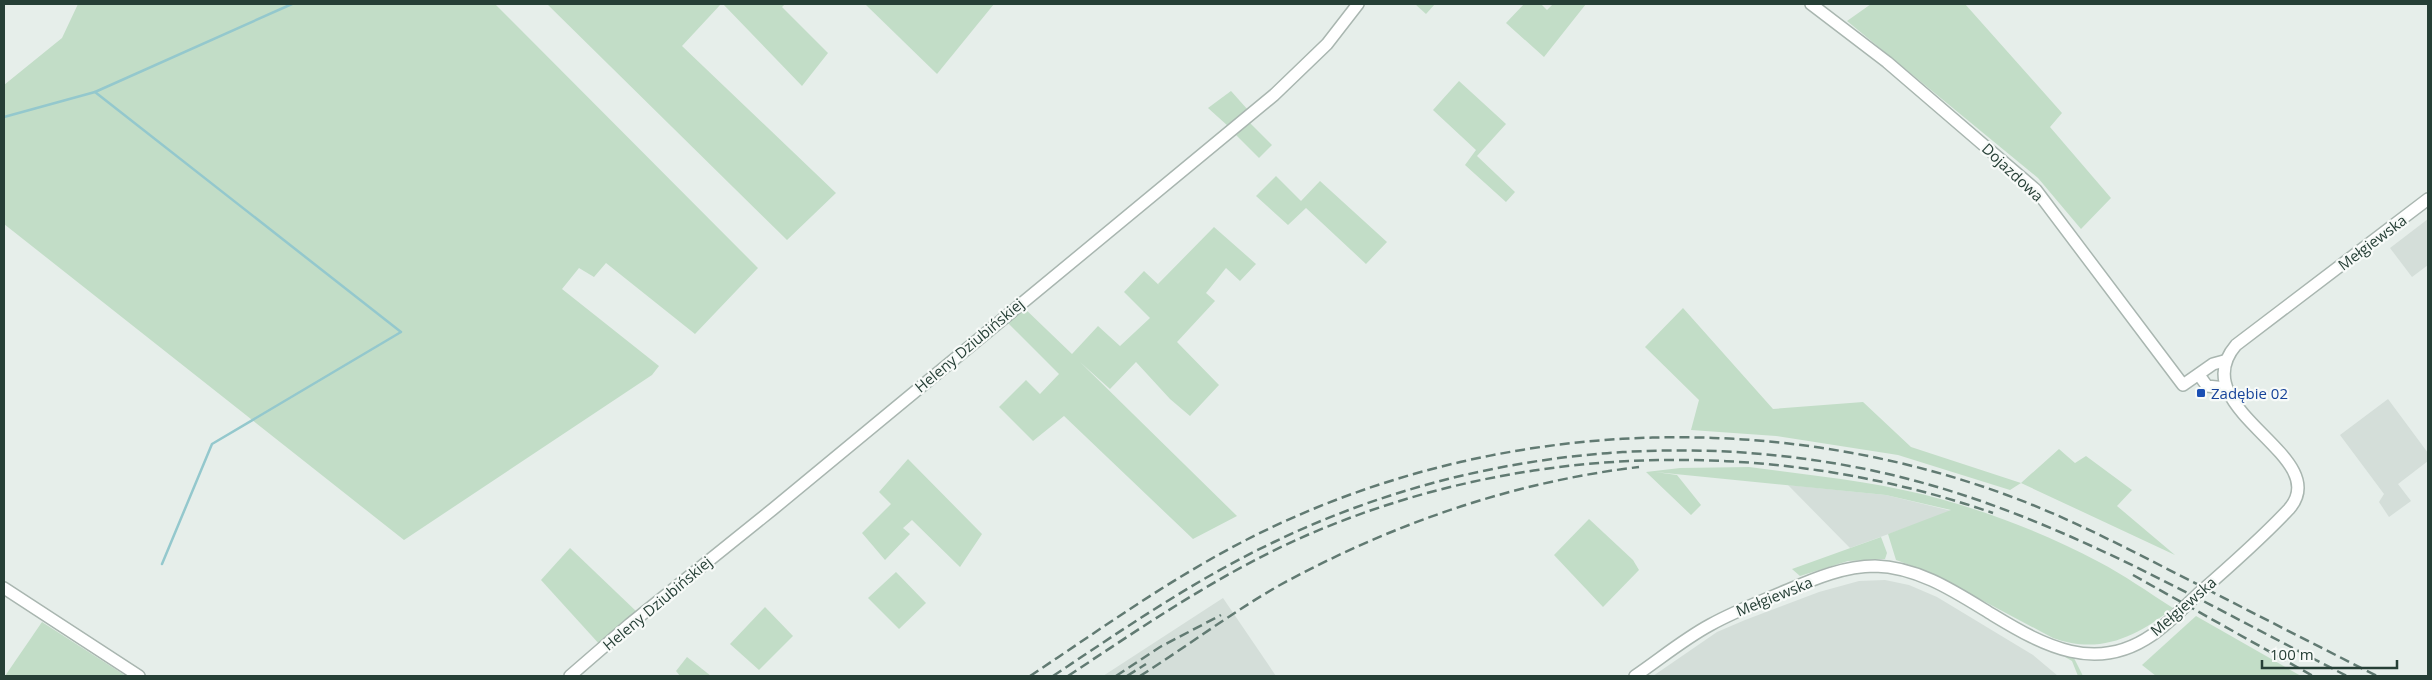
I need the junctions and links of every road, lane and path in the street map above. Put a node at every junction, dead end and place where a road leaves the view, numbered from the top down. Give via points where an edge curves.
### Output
1 (1358, 4) edge
2 (1811, 4) edge
3 (2428, 199) edge
4 (2224, 361) junction
5 (2199, 375) junction
6 (2226, 388) junction
7 (4, 588) edge
8 (139, 676) edge
9 (570, 676) edge
10 (1635, 676) edge

1 - 9 street, Heleny Dziubińskiej via 1327,44 1274,95
2 - 5 street, Dojazdowa via 1887,62 2031,184 2183,386
3 - 4 street, Mełgiewska via 2236,345
4 - 5 street via 2213,364
4 - 6 street
5 - 6 street via 2207,386
6 - 10 street, Mełgiewska via 2292,468 2298,487 2294,502 2187,605 2139,642 2100,654 2057,649 2025,635 1930,580 1898,569 1865,567 1824,576 1729,615 1699,631
7 - 8 street

